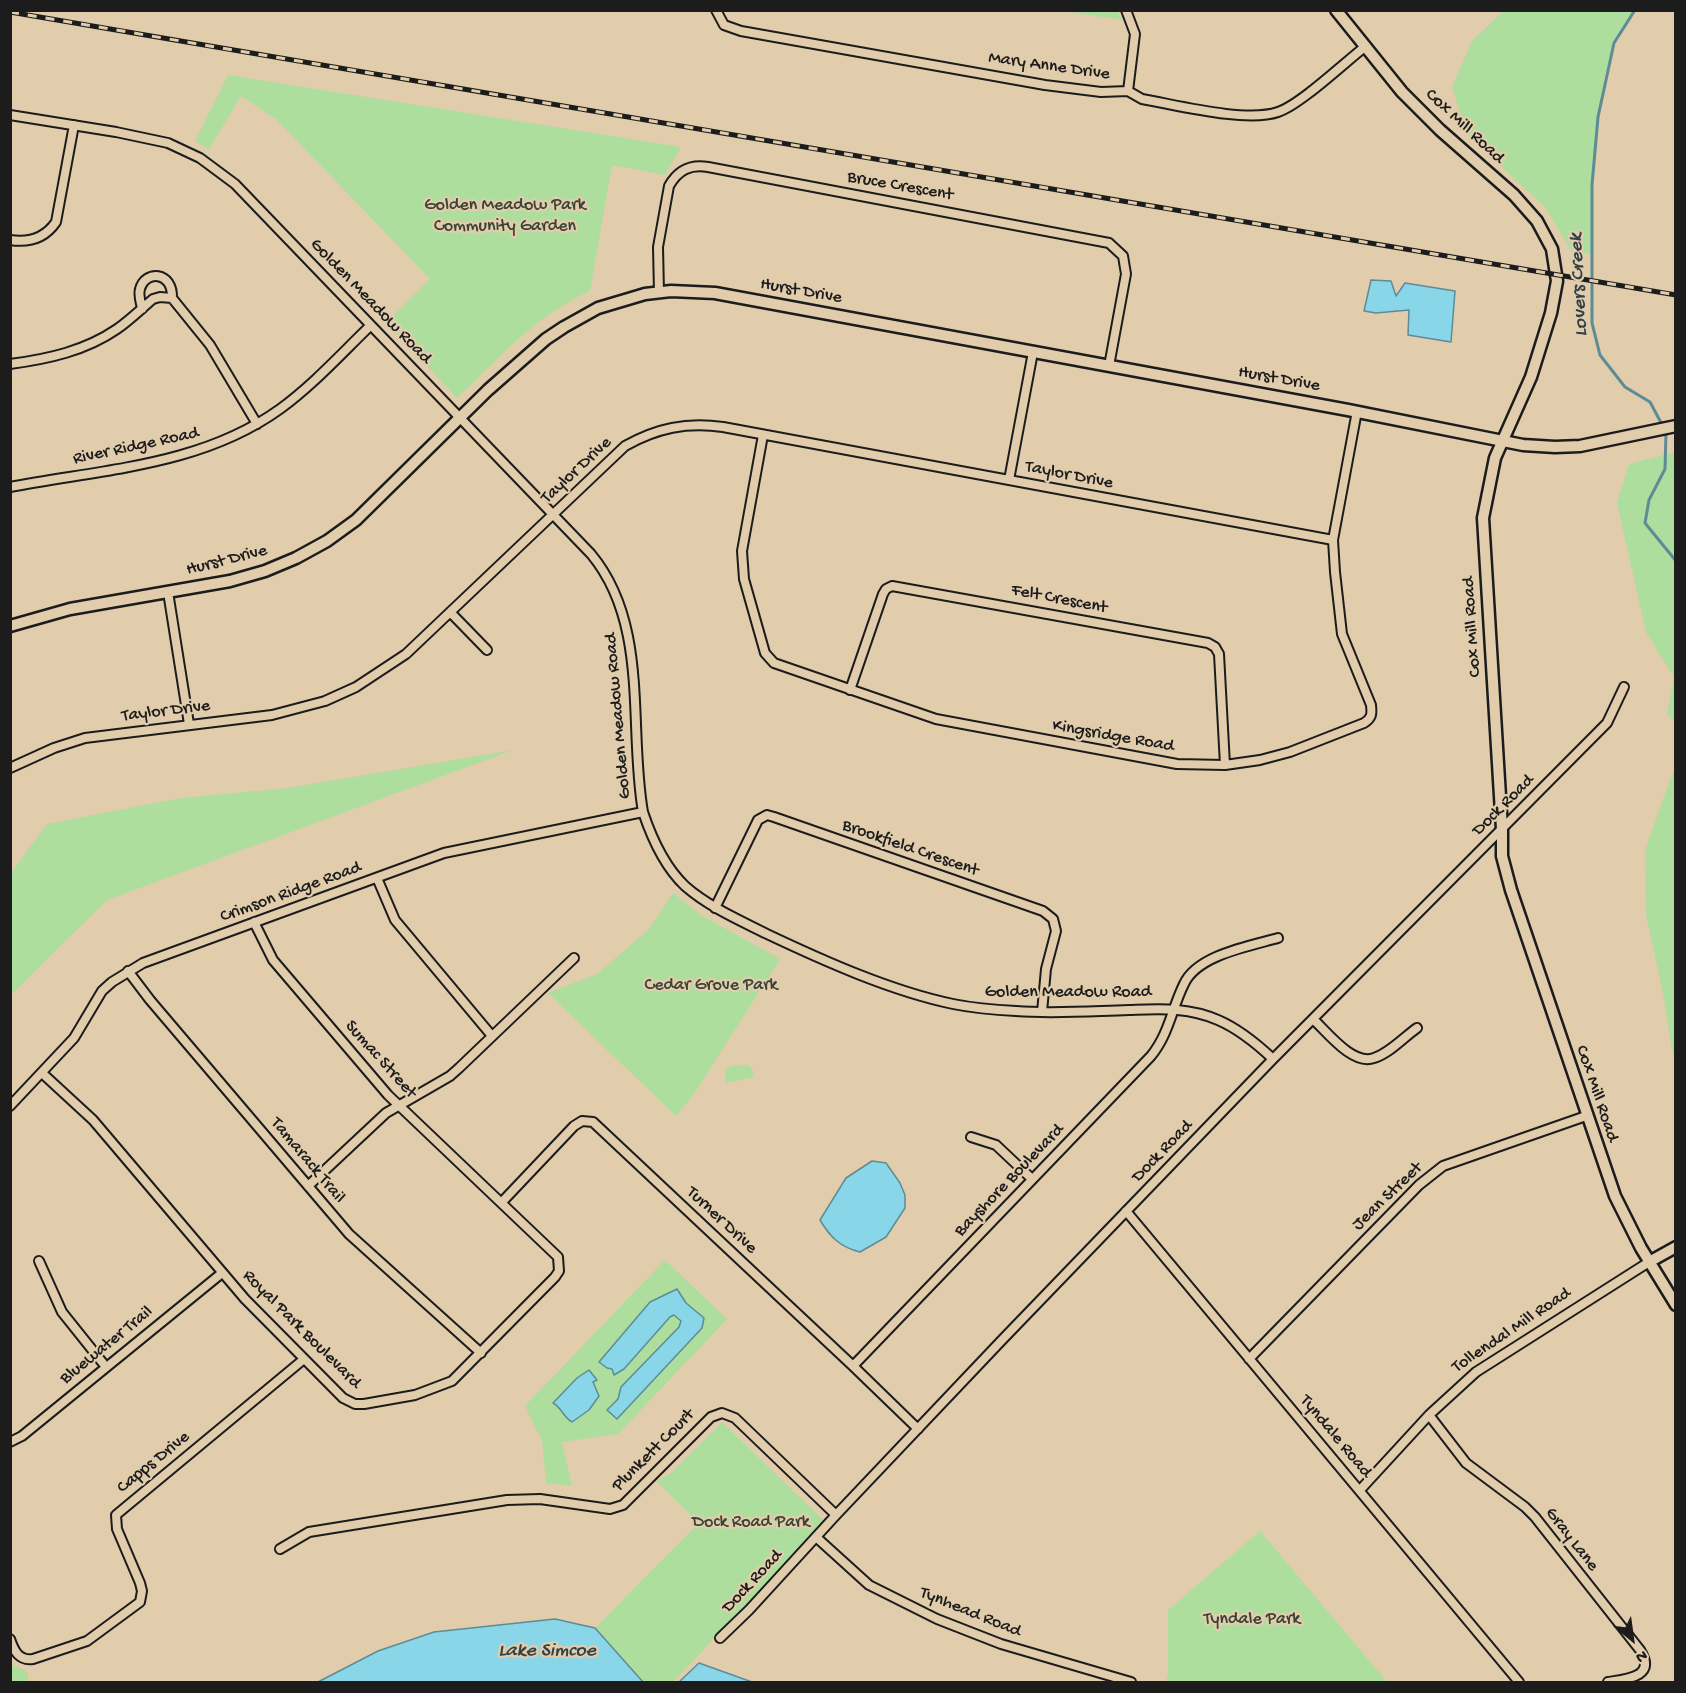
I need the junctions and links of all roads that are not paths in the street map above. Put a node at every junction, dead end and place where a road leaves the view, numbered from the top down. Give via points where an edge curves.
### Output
1 (716, 10) edge
2 (1126, 10) edge
3 (1336, 10) edge
4 (1366, 46) junction
5 (1128, 91) junction
6 (10, 115) edge
7 (74, 125) junction
8 (10, 240) edge
9 (659, 292) junction
10 (172, 298) junction
11 (142, 309) junction
12 (370, 326) junction
13 (1033, 352) junction
14 (10, 364) edge
15 (1109, 366) junction
16 (1357, 411) junction
17 (460, 417) junction
18 (257, 424) junction
19 (1676, 426) edge
20 (763, 435) junction
21 (1503, 441) junction
22 (1009, 480) junction
23 (10, 487) edge
24 (553, 514) junction
25 (1333, 540) junction
26 (168, 592) junction
27 (450, 612) junction
28 (10, 626) edge
29 (487, 650) dead end
30 (1624, 687) dead end
31 (850, 690) junction
32 (189, 724) junction
33 (1225, 765) junction
34 (10, 768) edge
35 (643, 812) junction
36 (1502, 829) junction
37 (377, 878) junction
38 (715, 908) junction
39 (254, 922) junction
40 (1278, 938) dead end
41 (574, 958) dead end
42 (128, 971) junction
43 (1175, 1008) junction
44 (1042, 1012) junction
45 (1313, 1019) junction
46 (1417, 1028) dead end
47 (492, 1036) junction
48 (1273, 1059) junction
49 (42, 1072) junction
50 (10, 1106) edge
51 (399, 1106) junction
52 (1586, 1116) junction
53 (971, 1137) dead end
54 (1032, 1179) junction
55 (308, 1186) junction
56 (502, 1202) junction
57 (1126, 1211) junction
58 (1676, 1247) edge
59 (39, 1261) dead end
60 (1650, 1262) junction
61 (222, 1273) junction
62 (1676, 1305) edge
63 (481, 1353) junction
64 (304, 1359) junction
65 (1249, 1359) junction
66 (853, 1366) junction
67 (106, 1367) junction
68 (1429, 1415) junction
69 (918, 1429) junction
70 (10, 1442) edge
71 (1359, 1490) junction
72 (836, 1515) junction
73 (816, 1537) junction
74 (280, 1549) dead end
75 (720, 1638) dead end
76 (10, 1639) edge
77 (1131, 1683) edge
78 (1519, 1683) edge
79 (1608, 1683) edge

1 - 5 street, Mary Anne Drive via 724,25 741,31 1045,85
2 - 5 street via 1135,34
3 - 4 street, Cox Mill Road
4 - 5 street, Mary Anne Drive via 1279,112 1247,116 1142,99
4 - 21 street, Cox Mill Road via 1402,92 1514,195 1537,221 1552,249 1557,280 1551,313 1531,377
6 - 7 street, Golden Meadow Road
7 - 8 street via 56,222 37,238
7 - 12 street, Golden Meadow Road via 168,143 212,166 235,184
9 - 13 street, Hurst Drive via 715,293
9 - 15 street, Bruce Crescent via 658,247 669,186 685,168 708,167 1109,243 1123,256 1126,274
9 - 17 street, Hurst Drive via 598,308 564,327 536,347
10 - 11 street via 153,299
10 - 11 street via 166,279 153,277 141,285
10 - 18 street via 210,345
11 - 14 street via 116,330 84,346 52,358
12 - 17 street, Golden Meadow Road
12 - 18 street, River Ridge Road via 299,393
13 - 15 street, Hurst Drive
13 - 22 street
15 - 16 street, Hurst Drive
16 - 21 street, Hurst Drive
16 - 25 street, Kingsridge Road
17 - 24 street, Golden Meadow Road
17 - 26 street, Hurst Drive via 374,504 319,545 246,577
18 - 23 street, River Ridge Road via 182,456
19 - 21 street, Hurst Drive via 1580,447
20 - 22 street, Taylor Drive
20 - 24 street, Taylor Drive via 696,425 651,433 625,446
20 - 31 street, Kingsridge Road via 742,551 744,579 765,653 774,663
21 - 36 street, Cox Mill Road via 1495,458 1483,518
22 - 25 street, Taylor Drive
24 - 27 street, Taylor Drive
24 - 35 street, Golden Meadow Road via 596,560 621,610 630,649
25 - 33 street, Kingsridge Road via 1339,619 1372,714 1369,719 1290,752
26 - 28 street, Hurst Drive via 70,609
26 - 32 street
27 - 29 street
27 - 32 street, Taylor Drive via 398,661 342,694 272,715
30 - 36 street, Dock Road via 1607,723
31 - 33 street, Kingsridge Road via 936,719 1177,764
31 - 33 street, Felt Crescent via 883,594 892,586 1208,644 1219,654
32 - 34 street, Taylor Drive via 85,738
35 - 37 street, Crimson Ridge Road via 461,848
35 - 38 street, Golden Meadow Road via 668,865 683,884
36 - 45 street, Dock Road
36 - 52 street, Cox Mill Road via 1502,856 1511,890
37 - 39 street, Crimson Ridge Road
37 - 47 street via 395,920
38 - 44 street, Golden Meadow Road via 825,961 918,995 964,1006
38 - 44 street, Brookfield Crescent via 758,820 767,815 774,817 1043,911 1056,931 1046,969
39 - 42 street, Crimson Ridge Road
39 - 51 street, Sumac Street via 273,960
40 - 43 street, Bayshore Boulevard via 1227,953 1197,968 1184,984
41 - 47 street
42 - 49 street, Crimson Ridge Road via 102,991 74,1038
42 - 55 street, Tamarack Trail
43 - 44 street, Golden Meadow Road
43 - 48 street, Golden Meadow Road via 1226,1024
43 - 54 street, Bayshore Boulevard via 1163,1039 1151,1056
45 - 46 street via 1350,1055 1364,1060 1376,1058
45 - 48 street, Dock Road
47 - 51 street via 450,1076
48 - 57 street, Dock Road
49 - 50 street, Crimson Ridge Road
49 - 61 street, Royal Park Boulevard via 93,1120
51 - 55 street via 386,1113
51 - 56 street, Sumac Street
52 - 60 street, Cox Mill Road via 1618,1204
52 - 65 street, Jean Street via 1443,1166 1419,1185
53 - 54 street via 996,1144
54 - 66 street, Bayshore Boulevard
55 - 63 street, Tamarack Trail via 357,1242
56 - 63 street, Royal Park Boulevard via 554,1251 559,1271
56 - 66 street, Turner Drive via 578,1122 592,1122
57 - 65 street, Tyndale Road
57 - 69 street, Dock Road
58 - 60 street, Tollendal Mill Road
59 - 67 street via 62,1312
60 - 62 street, Cox Mill Road
60 - 68 street, Tollendal Mill Road via 1486,1365
61 - 64 street, Royal Park Boulevard
61 - 67 street, Bluewater Trail
63 - 64 street, Royal Park Boulevard via 452,1381 430,1390 356,1404 343,1398
64 - 76 street, Capps Drive via 116,1515 117,1529 140,1583 140,1602 82,1644 33,1659 22,1658
65 - 71 street, Tyndale Road
66 - 69 street, Turner Drive
67 - 70 street, Bluewater Trail
68 - 71 street, Tollendal Mill Road
68 - 79 street, Gray Lane via 1466,1462 1535,1517 1640,1650 1642,1672 1637,1677
69 - 72 street, Dock Road
71 - 78 street, Tyndale Road
72 - 73 street, Dock Road
72 - 74 street, Plunkett Court via 735,1418 722,1413 711,1416 616,1508 540,1499 507,1500 309,1532
73 - 75 street, Dock Road
73 - 77 street, Tynhead Road via 869,1585 937,1618 1001,1644

